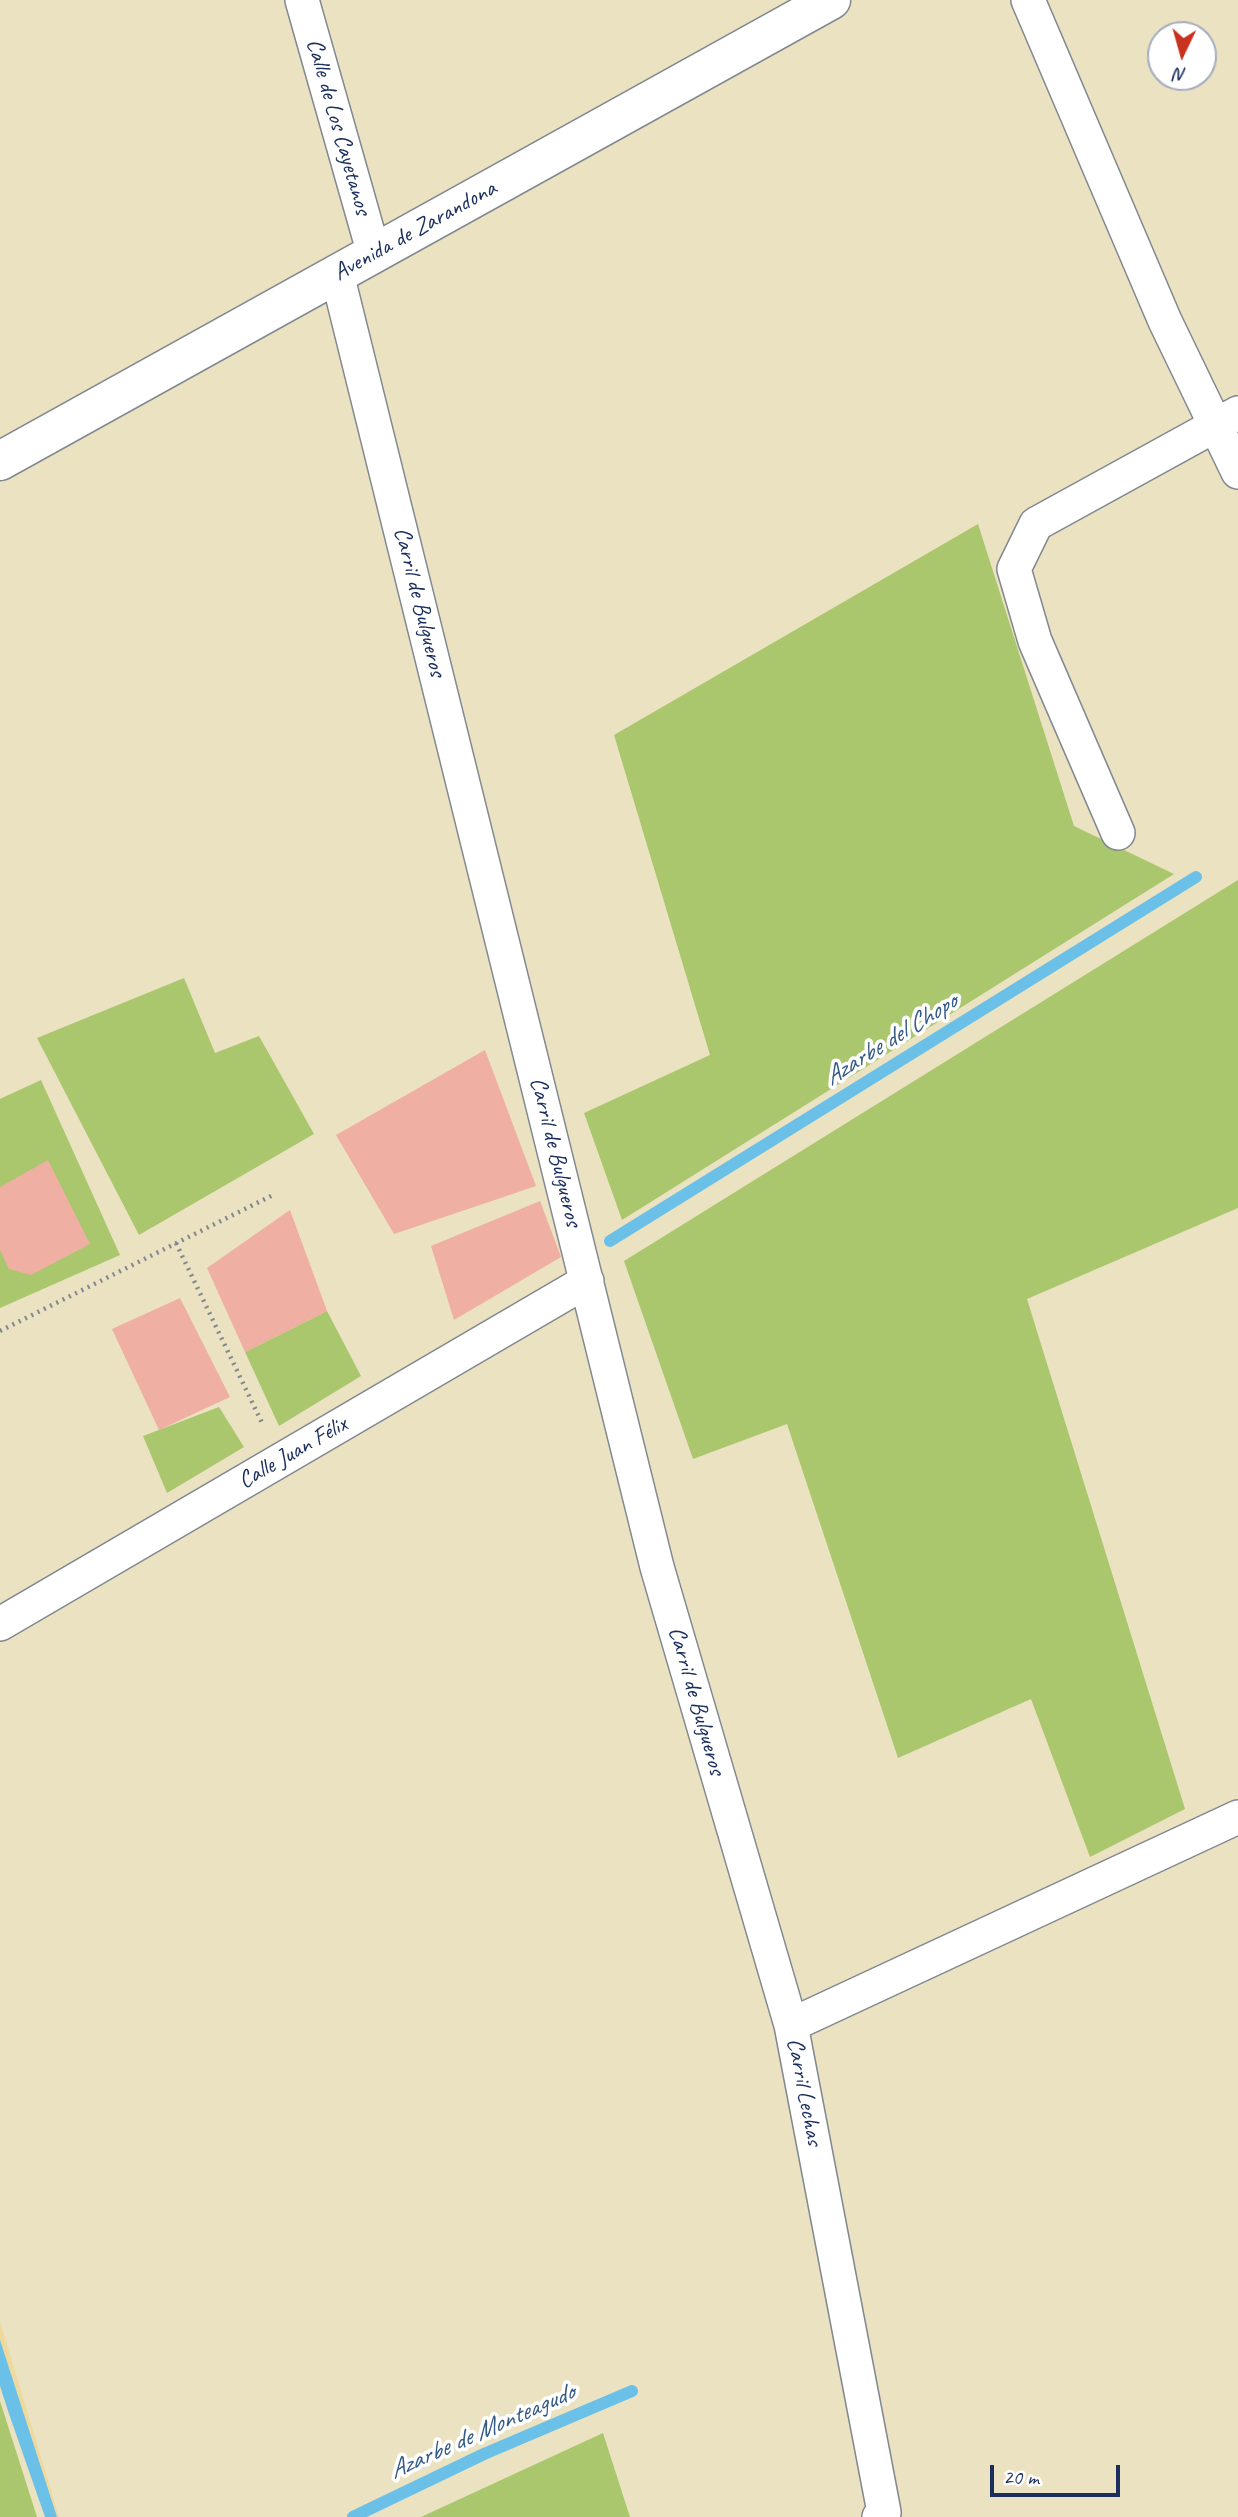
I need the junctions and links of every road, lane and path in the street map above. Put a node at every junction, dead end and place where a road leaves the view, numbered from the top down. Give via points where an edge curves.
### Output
1 (302, 0) edge
2 (831, 0) edge
3 (1028, 0) edge
4 (373, 254) junction
5 (337, 274) junction
6 (1227, 419) edge
7 (0, 461) edge
8 (1238, 472) edge
9 (1118, 833) dead end
10 (273, 1195) dead end
11 (176, 1243) junction
12 (587, 1280) junction
13 (0, 1331) edge
14 (280, 1461) junction
15 (0, 1625) edge
16 (1238, 1817) edge
17 (791, 2025) junction
18 (879, 2517) edge

1 - 4 street, Calle de Los Cayetanos
2 - 4 street, Avenida de Zarandona
3 - 6 street via 1165,321
4 - 5 street, Avenida de Zarandona
5 - 7 street, Avenida de Zarandona
5 - 12 street, Carril de Bulgueros
6 - 8 street
6 - 9 street via 1036,524 1014,569 1035,642
10 - 11 path
11 - 13 path
11 - 14 path
12 - 14 street, Calle Juan Félix
12 - 17 street, Carril de Bulgueros via 657,1567
14 - 15 street, Calle Juan Félix
16 - 17 street, Carril Lechas
17 - 18 street, Carril Lechas via 884,2512

